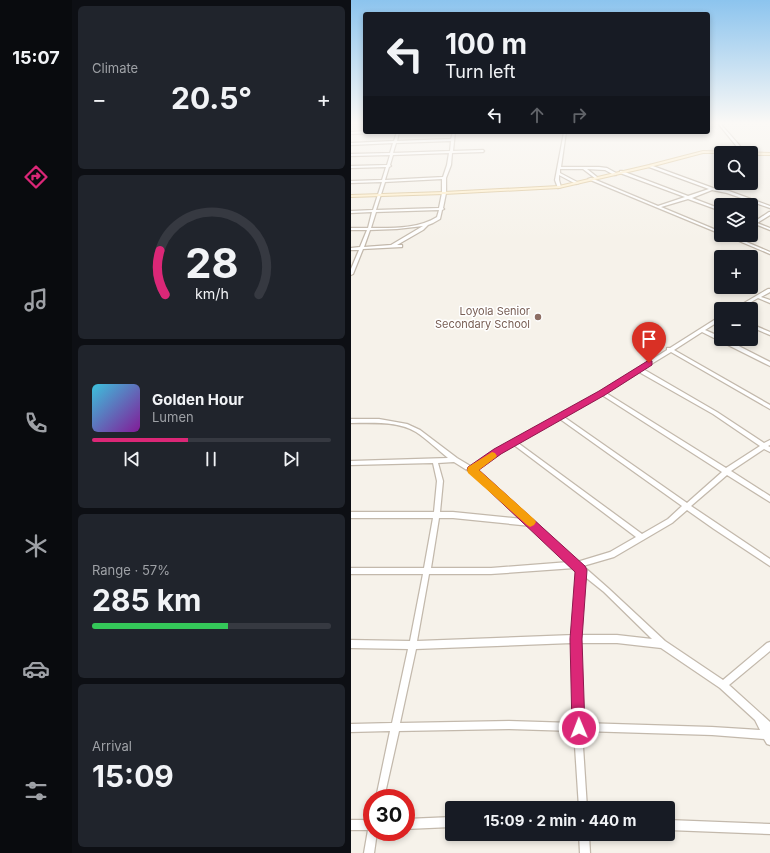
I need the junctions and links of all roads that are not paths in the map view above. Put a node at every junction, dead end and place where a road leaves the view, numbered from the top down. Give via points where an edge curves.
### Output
1 (390, 162) edge
2 (448, 162) edge
3 (560, 162) edge
4 (666, 162) edge
5 (389, 166) junction
6 (650, 166) junction
7 (351, 167) edge
8 (559, 168) junction
9 (584, 169) junction
10 (621, 172) junction
11 (558, 173) junction
12 (615, 174) junction
13 (444, 178) junction
14 (596, 178) junction
15 (590, 179) junction
16 (384, 181) junction
17 (351, 182) edge
18 (577, 183) junction
19 (559, 187) junction
20 (713, 189) junction
21 (444, 193) junction
22 (351, 196) edge
23 (379, 196) junction
24 (690, 197) junction
25 (657, 207) junction
26 (714, 207) edge
27 (770, 207) edge
28 (442, 209) junction
29 (351, 212) edge
30 (374, 212) junction
31 (770, 213) edge
32 (758, 220) edge
33 (427, 225) junction
34 (758, 225) edge
35 (351, 229) edge
36 (369, 229) junction
37 (770, 229) edge
38 (714, 230) edge
39 (746, 242) edge
40 (401, 246) dead end
41 (391, 247) junction
42 (351, 249) edge
43 (361, 249) junction
44 (770, 253) edge
45 (352, 266) edge
46 (351, 274) edge
47 (770, 290) edge
48 (759, 297) junction
49 (749, 302) edge
50 (770, 302) edge
51 (714, 322) edge
52 (758, 328) edge
53 (702, 330) junction
54 (770, 334) edge
55 (714, 336) edge
56 (735, 346) edge
57 (669, 349) junction
58 (770, 364) edge
59 (639, 370) junction
60 (602, 393) junction
61 (770, 407) edge
62 (561, 417) junction
63 (351, 421) edge
64 (515, 442) junction
65 (770, 442) edge
66 (764, 448) junction
67 (770, 450) edge
68 (455, 460) junction
69 (435, 461) junction
70 (351, 463) edge
71 (472, 470) junction
72 (727, 471) junction
73 (770, 499) edge
74 (688, 506) junction
75 (351, 514) edge
76 (437, 514) junction
77 (532, 523) junction
78 (642, 538) junction
79 (770, 562) edge
80 (578, 567) junction
81 (351, 571) edge
82 (425, 571) junction
83 (576, 639) junction
84 (351, 644) edge
85 (662, 644) junction
86 (413, 645) junction
87 (770, 646) edge
88 (723, 685) junction
89 (396, 727) junction
90 (351, 728) edge
91 (579, 728) junction
92 (769, 734) edge
93 (382, 789) edge
94 (583, 801) edge
95 (445, 822) edge
96 (415, 824) edge
97 (351, 825) edge
98 (363, 825) edge
99 (675, 825) edge
100 (770, 829) edge
101 (371, 841) edge
102 (584, 841) edge
103 (369, 853) edge
104 (585, 853) edge

1 - 5 street
2 - 13 street
3 - 8 street
4 - 6 main road
5 - 7 street
5 - 16 street
6 - 10 main road
6 - 20 street
8 - 9 street
8 - 11 street
9 - 12 street via 606,169
9 - 14 street
10 - 12 main road
10 - 24 street
11 - 18 street
11 - 19 street
12 - 14 main road
13 - 16 street
13 - 21 street
14 - 15 main road
15 - 18 main road
15 - 25 street
16 - 17 street
16 - 23 street
18 - 19 main road
19 - 21 main road
20 - 24 street
20 - 27 street
21 - 23 main road
21 - 28 street
22 - 23 main road
23 - 30 street
24 - 25 street
24 - 26 street
25 - 38 street
28 - 30 street
28 - 33 street via 439,218
29 - 30 street
30 - 36 street
31 - 32 street
33 - 36 street
33 - 41 street
34 - 37 street
35 - 36 street
36 - 43 street
39 - 44 street
40 - 41 street
41 - 43 street
42 - 43 street
43 - 45 street
45 - 46 street
47 - 48 street
48 - 49 street
48 - 50 street
51 - 53 street
52 - 54 street
53 - 55 street
53 - 57 street
56 - 58 street
57 - 59 street
57 - 61 street
59 - 60 street
59 - 66 street via 715,413
60 - 62 street
60 - 72 street
62 - 64 street
62 - 74 street
63 - 68 street via 379,421 405,425 418,431
64 - 71 street
64 - 78 street
65 - 66 street
66 - 67 street
66 - 72 street
68 - 69 street
68 - 71 street
69 - 70 street
69 - 76 street via 440,481
71 - 77 street
72 - 73 street
72 - 74 street
74 - 78 street via 671,521
74 - 79 street via 716,528
75 - 76 street
76 - 77 street
76 - 82 street
77 - 80 street
78 - 80 street via 612,555
80 - 82 street
80 - 83 street
80 - 85 street
81 - 82 street
82 - 86 street
83 - 85 street via 617,639
83 - 86 street
83 - 91 street
84 - 86 street
85 - 88 street
86 - 89 street
87 - 88 street
88 - 92 street via 757,716
89 - 90 street
89 - 91 street via 509,725
89 - 93 street
91 - 92 street
91 - 94 street
95 - 96 street
97 - 98 street
99 - 100 street
101 - 103 street
102 - 104 street

